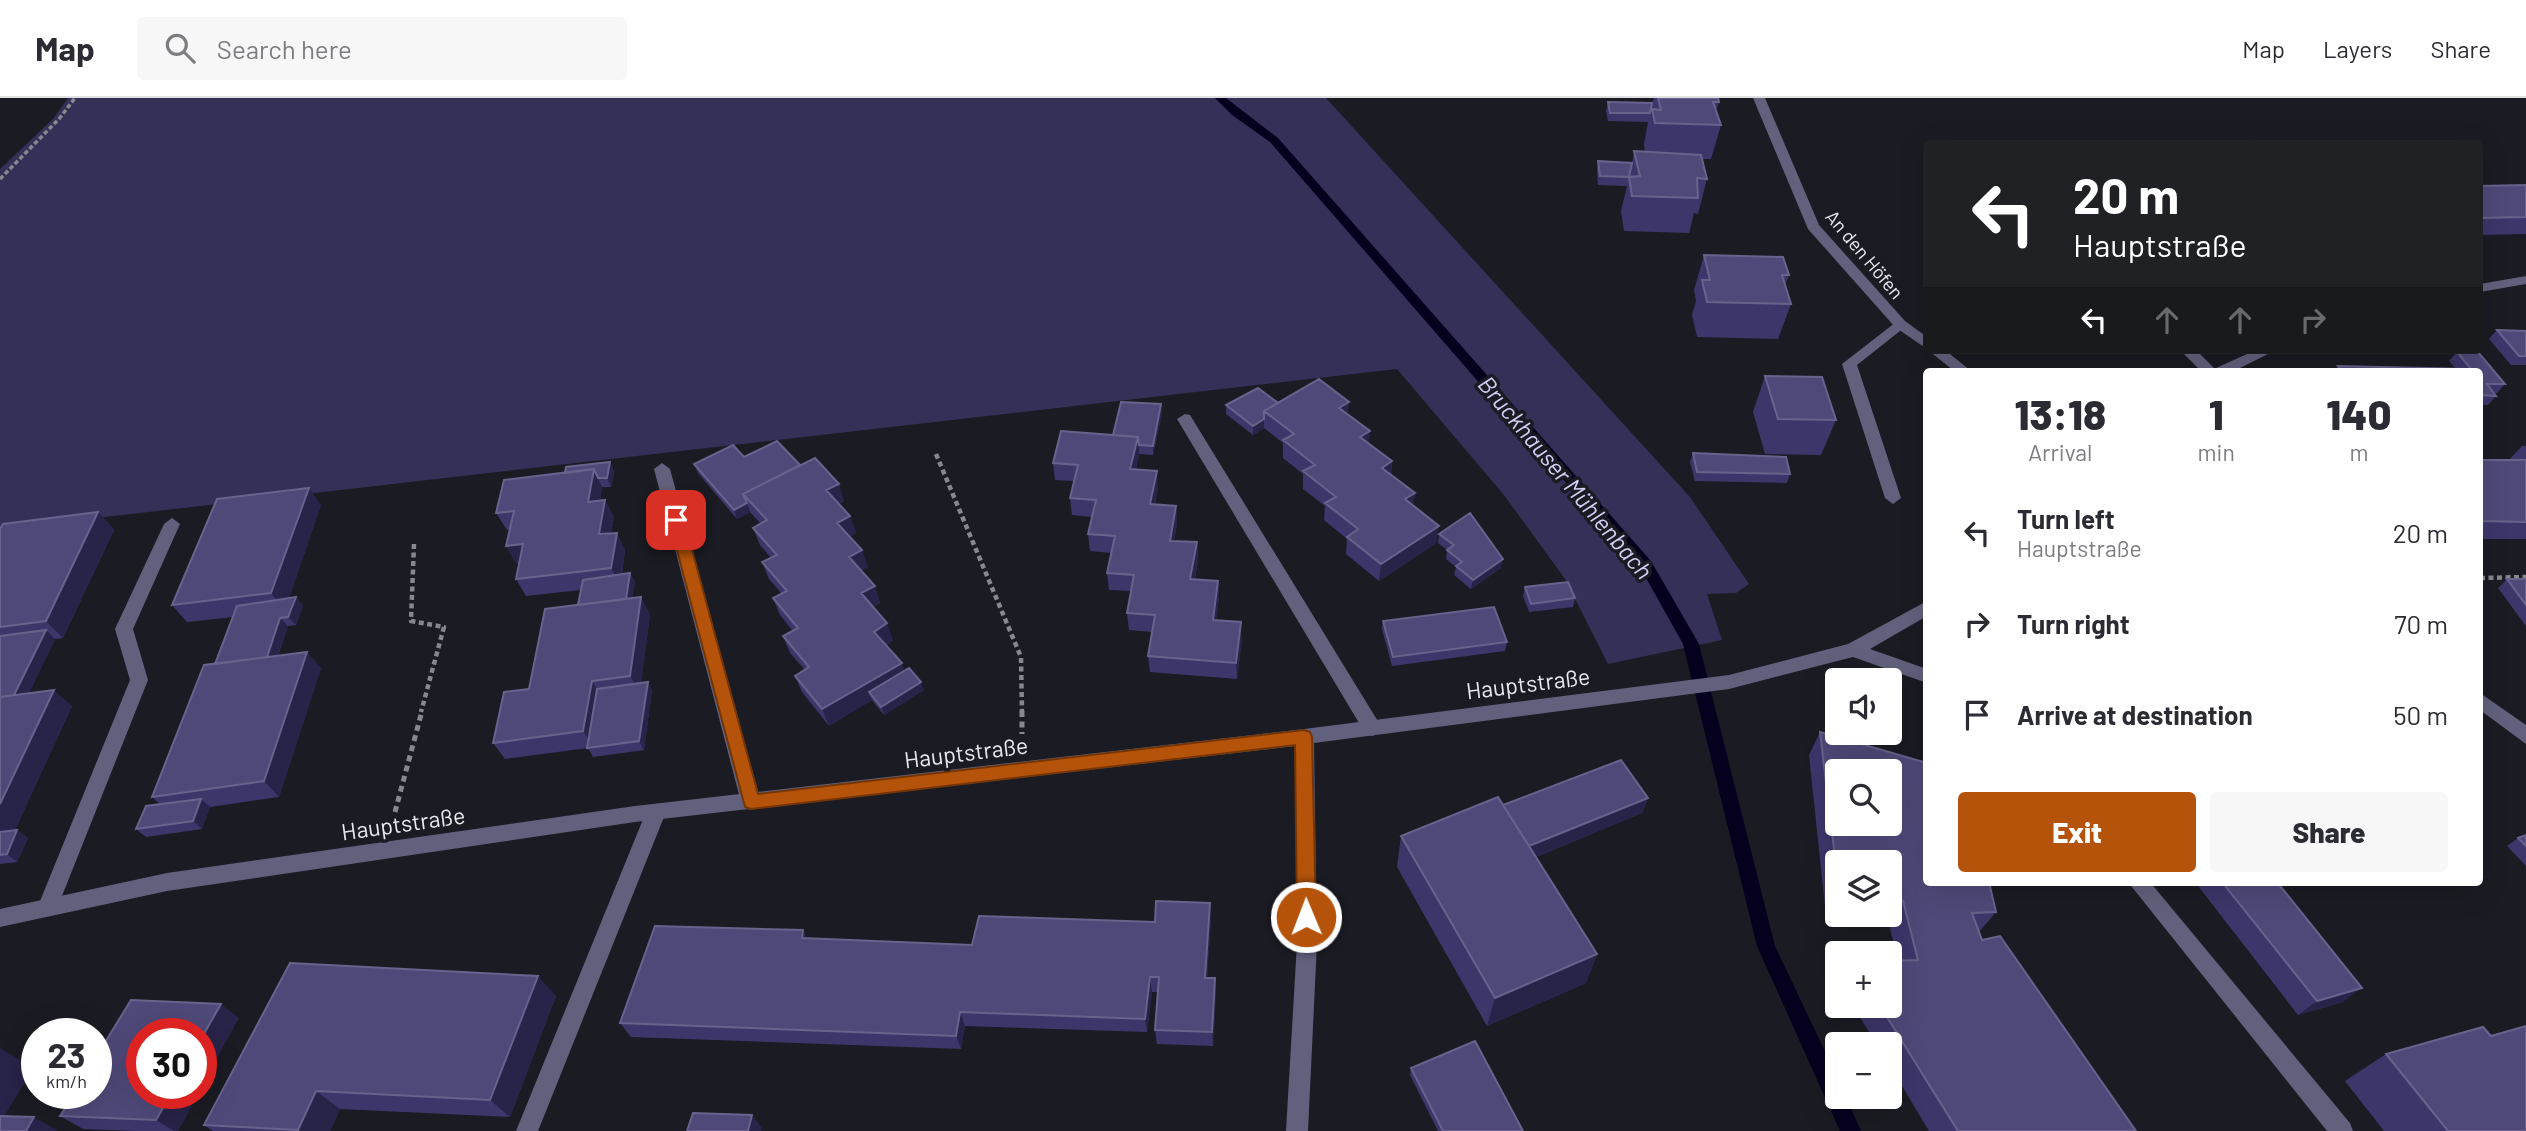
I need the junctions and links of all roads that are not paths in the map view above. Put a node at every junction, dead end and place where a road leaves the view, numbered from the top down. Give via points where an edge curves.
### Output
1 (1759, 98) edge
2 (2526, 280) edge
3 (2483, 287) edge
4 (1900, 324) junction
5 (1923, 341) edge
6 (1941, 354) edge
7 (2191, 354) edge
8 (2260, 354) edge
9 (1960, 368) edge
10 (2207, 368) edge
11 (2228, 368) edge
12 (1185, 419) dead end
13 (662, 469) dead end
14 (1893, 498) dead end
15 (172, 524) dead end
16 (1923, 610) edge
17 (1853, 650) junction
18 (1923, 675) edge
19 (2483, 702) edge
20 (1372, 728) junction
21 (2526, 736) edge
22 (1304, 737) junction
23 (751, 802) junction
24 (656, 812) junction
25 (2141, 886) edge
26 (48, 906) junction
27 (0, 918) edge
28 (527, 1131) edge
29 (1297, 1131) edge
30 (2342, 1131) edge

1 - 4 street, An den Höfen via 1813,226
2 - 3 street
4 - 5 street, An den Höfen
4 - 14 street via 1849,365
6 - 9 street
7 - 10 street
8 - 11 street
12 - 20 street
13 - 23 street
15 - 26 street via 124,629 139,680
16 - 17 street, Hauptstraße
17 - 18 street
17 - 20 street, Hauptstraße via 1729,682
19 - 21 street
20 - 22 street, Hauptstraße
22 - 23 street, Hauptstraße
22 - 29 street via 1307,943
23 - 24 street, Hauptstraße
24 - 26 street, Hauptstraße via 167,882
24 - 28 street
25 - 30 street
26 - 27 street, Hauptstraße

